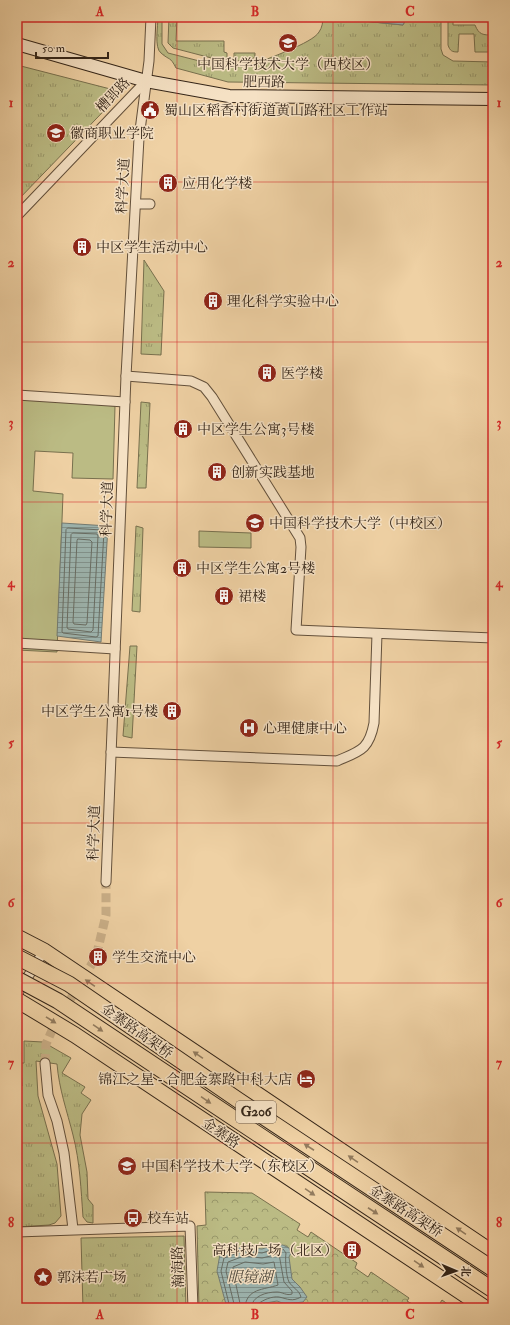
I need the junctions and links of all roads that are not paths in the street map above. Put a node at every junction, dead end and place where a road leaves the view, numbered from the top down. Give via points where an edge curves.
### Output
1 (151, 17) edge
2 (17, 44) edge
3 (146, 81) junction
4 (493, 99) edge
5 (136, 204) junction
6 (150, 204) dead end
7 (17, 216) edge
8 (126, 376) junction
9 (17, 395) edge
10 (125, 402) junction
11 (377, 634) junction
12 (493, 638) edge
13 (17, 643) edge
14 (115, 649) junction
15 (110, 752) junction
16 (106, 882) tunnel mouth
17 (17, 936) edge
18 (44, 951) junction
19 (17, 957) edge
20 (17, 979) edge
21 (17, 994) edge
22 (17, 1000) edge
23 (45, 1062) tunnel mouth
24 (72, 1229) junction
25 (17, 1232) edge
26 (493, 1253) edge
27 (493, 1269) edge
28 (493, 1290) edge
29 (193, 1308) edge
30 (485, 1308) edge

1 - 3 street, 科学大道
2 - 3 main road, 肥西路
3 - 4 main road, 肥西路 via 233,97
3 - 5 street, 科学大道 via 139,138
3 - 7 street, 槽郢路
5 - 6 street
5 - 8 street, 科学大道
8 - 10 street, 科学大道
8 - 11 street via 191,381 204,387 212,397 300,538 296,630
9 - 10 street
10 - 14 street, 科学大道
11 - 12 street
11 - 15 street via 374,723 372,736 361,751 337,761
13 - 14 street
14 - 15 street, 科学大道
15 - 16 street, 科学大道
17 - 18 highway
18 - 21 street
26 -> 18 highway
27 -> 19 highway, 金寨路高架桥 / G206, bridge via 69,984
20 -> 28 highway, 金寨路高架桥, bridge via 58,1001
22 -> 30 highway, 金寨路 via 82,1040
23 - 24 street via 48,1095 57,1120 64,1153
24 - 25 street
24 - 29 street, 瀚海路 via 190,1226

